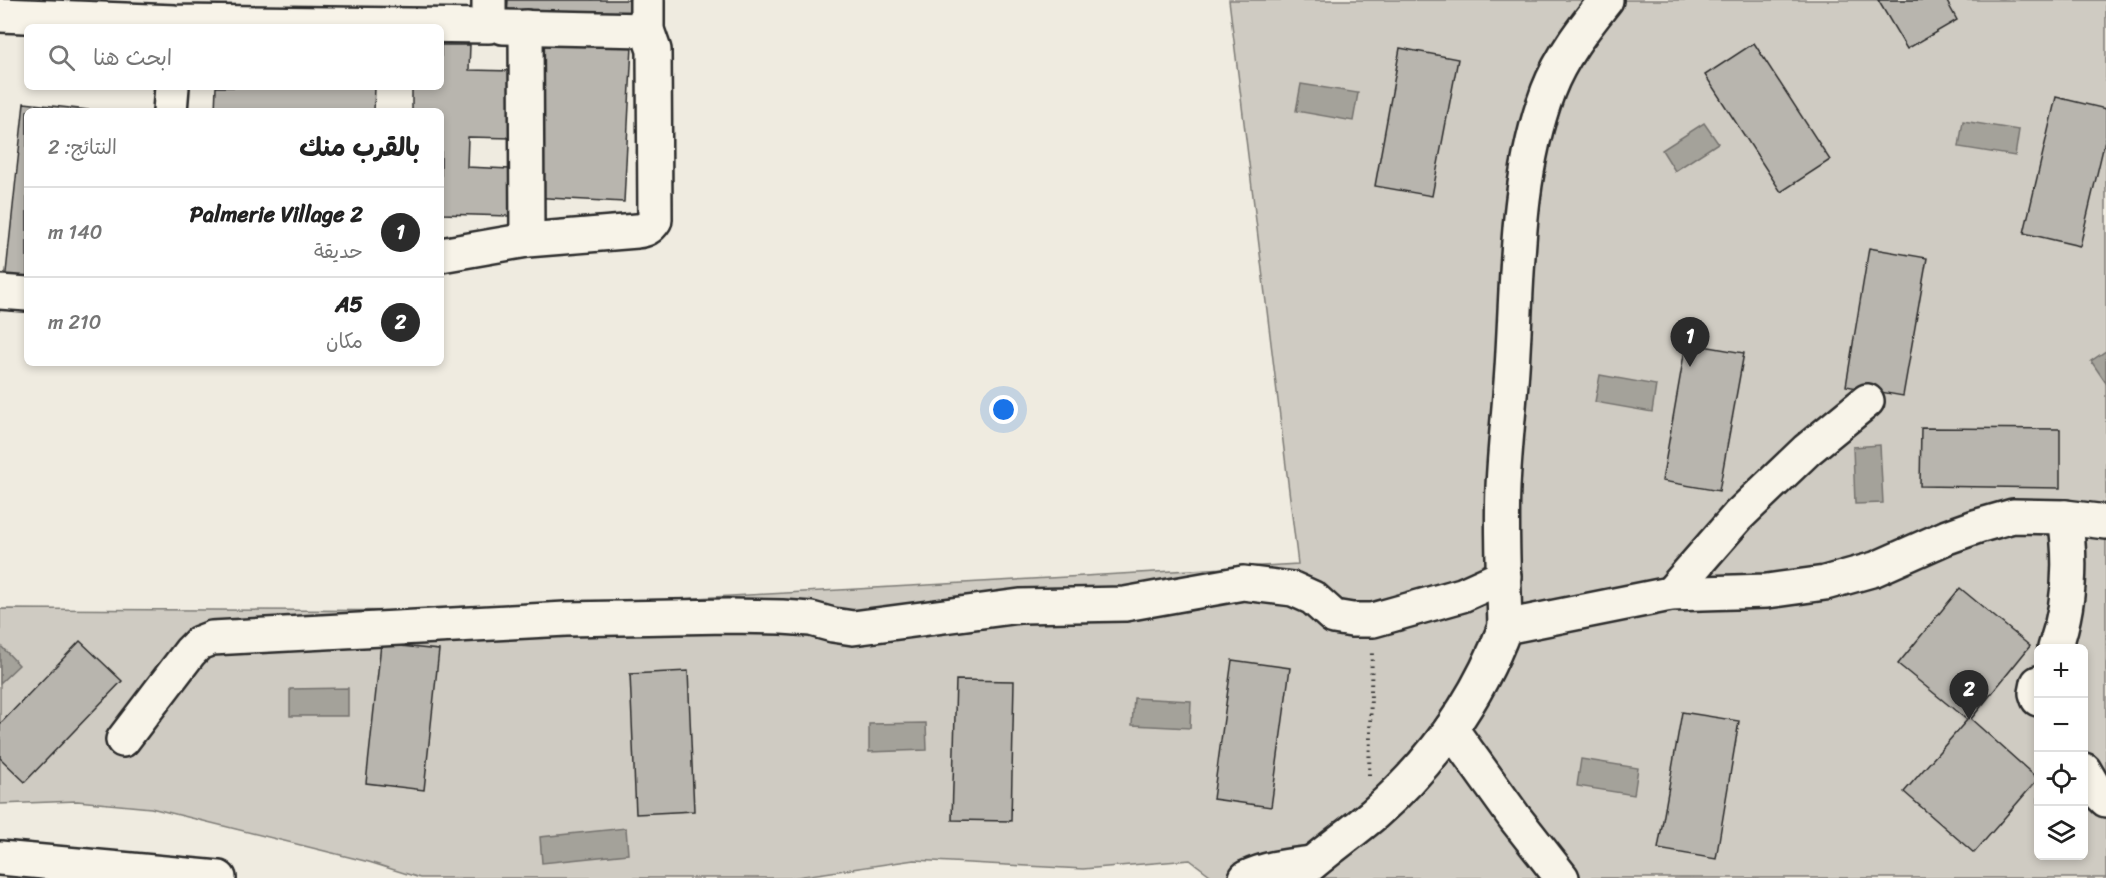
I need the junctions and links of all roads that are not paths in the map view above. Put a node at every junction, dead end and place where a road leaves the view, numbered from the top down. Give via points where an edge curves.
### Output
1 (1606, 0) edge
2 (489, 13) edge
3 (0, 15) edge
4 (647, 15) edge
5 (176, 16) edge
6 (526, 27) junction
7 (172, 90) edge
8 (171, 108) edge
9 (527, 240) junction
10 (444, 254) edge
11 (0, 292) edge
12 (24, 294) edge
13 (1868, 401) dead end
14 (2065, 517) junction
15 (2106, 522) edge
16 (1504, 576) junction
17 (1670, 594) junction
18 (1506, 627) junction
19 (2056, 644) edge
20 (1451, 729) junction
21 (123, 740) dead end
22 (2088, 777) edge
23 (2106, 800) edge
24 (0, 858) edge
25 (1303, 871) edge
26 (149, 875) edge
27 (219, 878) edge
28 (1246, 878) edge
29 (1562, 878) edge

1 - 16 street via 1572,43 1548,90 1532,144 1518,240 1503,485
2 - 5 street
2 - 6 street
3 - 5 street
4 - 6 street
4 - 9 street via 654,50 651,226 637,231
6 - 9 street
7 - 8 street
9 - 10 street
11 - 12 street
13 - 17 street via 1808,450 1738,516
14 - 15 street
14 - 17 street via 2013,516 1947,537 1875,569 1825,583 1767,591
14 - 19 street via 2070,547 2069,580
16 - 18 street
16 - 21 street via 1462,595 1373,620 1335,617 1313,598 1293,589 1243,583 1125,604 1020,606 853,628 811,619 728,616 566,619 212,638 199,643
17 - 18 street
18 - 20 street via 1495,655
20 - 25 street via 1385,803
20 - 29 street
22 - 23 street
24 - 26 street
25 - 28 street via 1281,866
26 - 27 street

